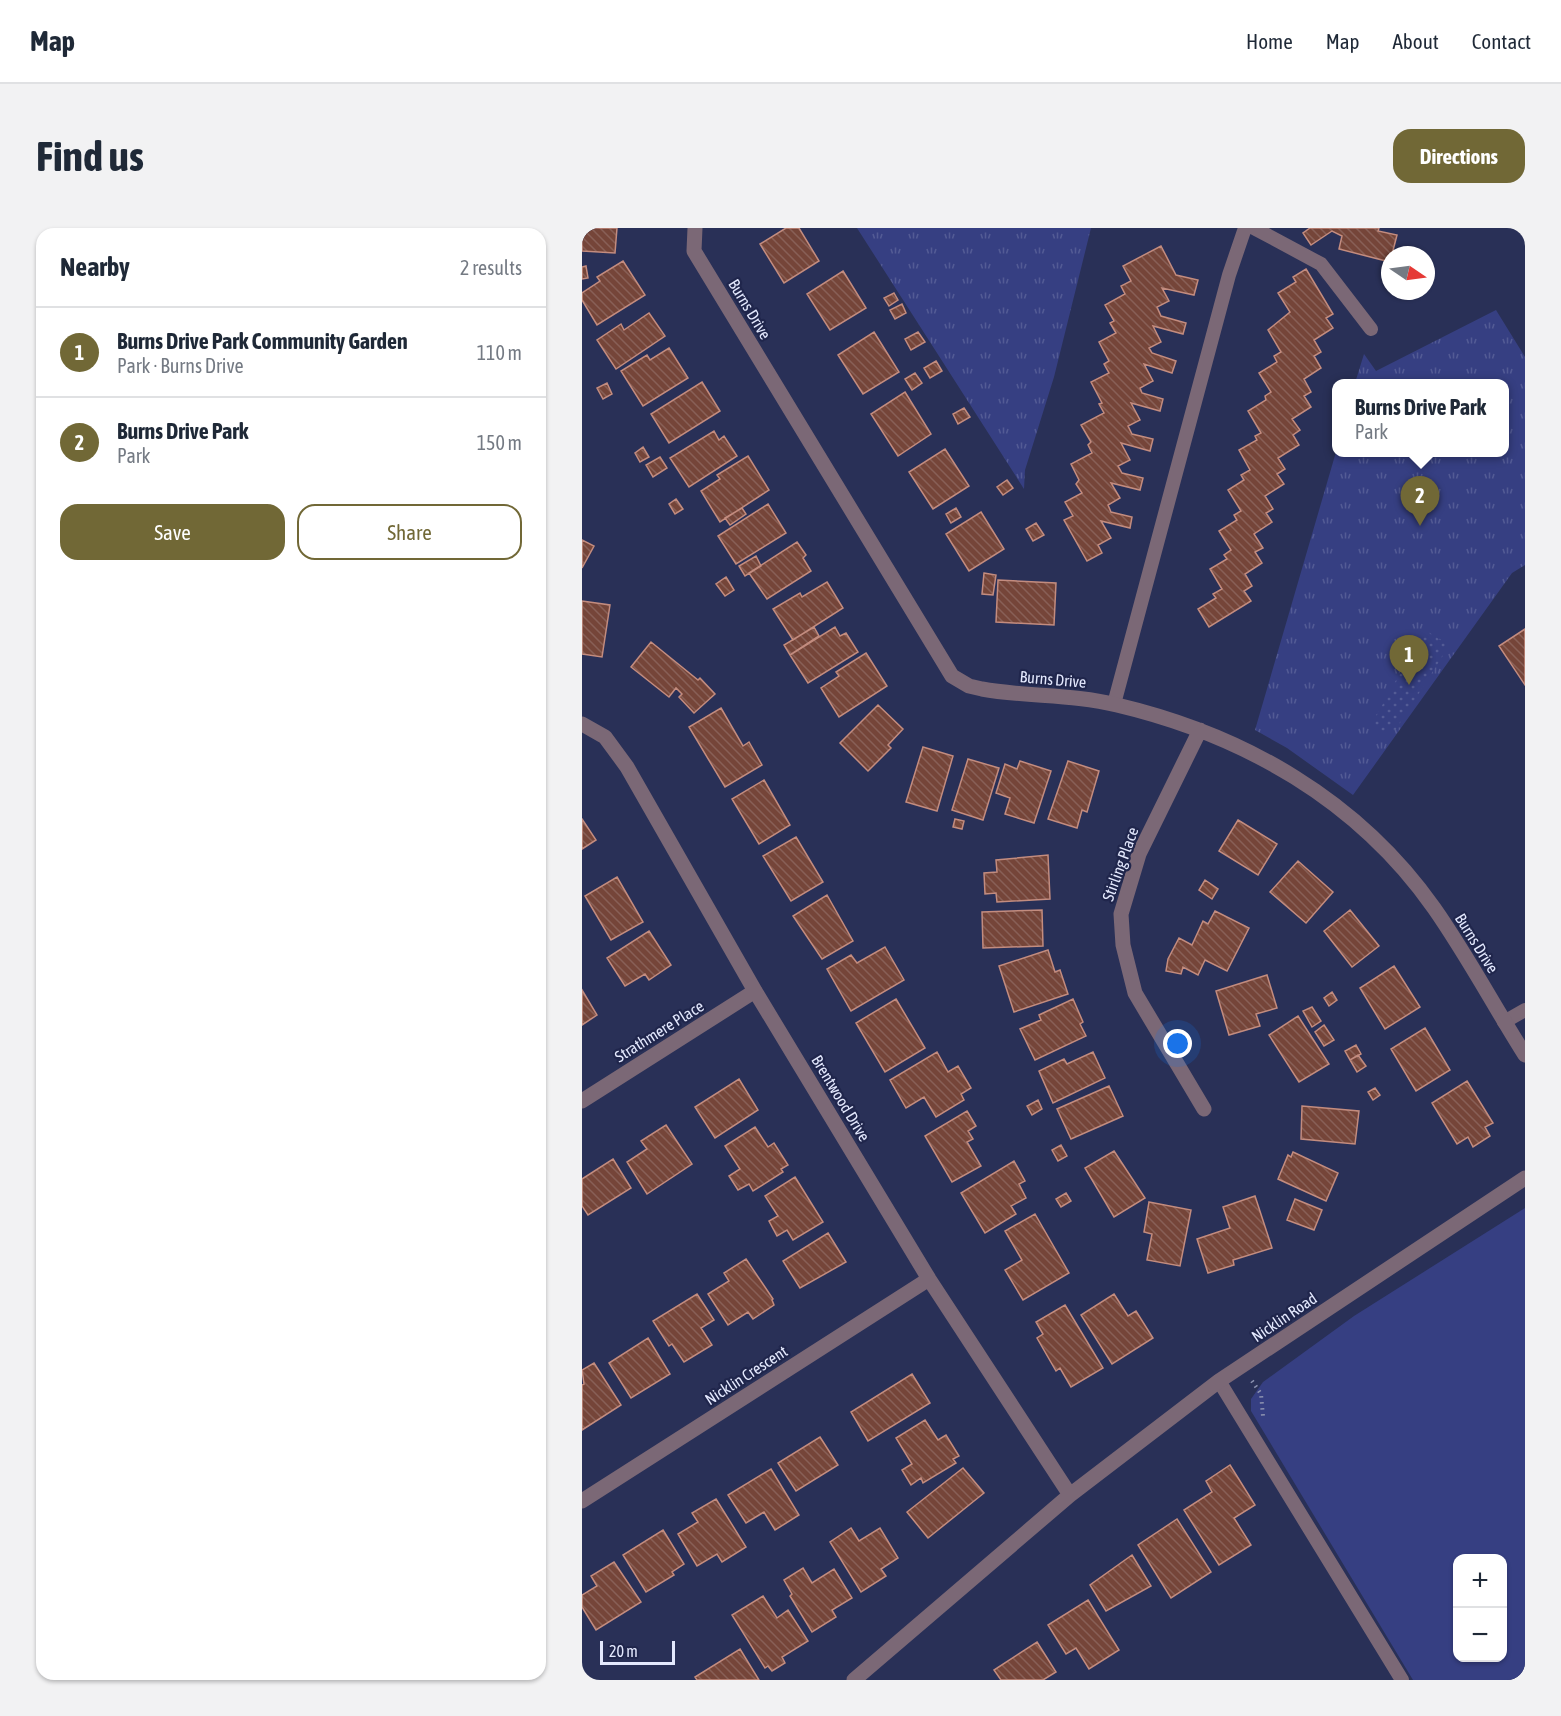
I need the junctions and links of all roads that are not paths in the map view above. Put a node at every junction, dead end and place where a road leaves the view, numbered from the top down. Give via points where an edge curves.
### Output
1 (695, 228) edge
2 (1245, 228) edge
3 (1254, 228) edge
4 (1371, 329) dead end
5 (1114, 704) junction
6 (582, 724) edge
7 (1200, 729) junction
8 (754, 991) junction
9 (1525, 1010) edge
10 (1504, 1022) junction
11 (1525, 1054) edge
12 (582, 1101) edge
13 (1204, 1109) dead end
14 (1525, 1178) edge
15 (930, 1279) junction
16 (1219, 1382) junction
17 (1070, 1495) junction
18 (582, 1501) edge
19 (854, 1680) edge
20 (1402, 1680) edge

1 - 5 street, Burns Drive via 694,251 952,676 982,689
2 - 5 lane
3 - 4 lane via 1321,264
5 - 7 street, Burns Drive
6 - 8 street, Brentwood Drive via 605,737 627,767
7 - 10 street, Burns Drive via 1287,770 1347,815 1393,857 1434,908
7 - 13 street, Stirling Place via 1139,854 1121,914 1123,945 1135,993
8 - 12 street, Strathmere Place
8 - 15 street, Brentwood Drive
9 - 10 lane
10 - 11 street, Burns Drive
14 - 16 street, Nicklin Road
15 - 17 street, Brentwood Drive
15 - 18 street, Nicklin Crescent
16 - 17 street, Nicklin Road
16 - 20 lane
17 - 19 street

